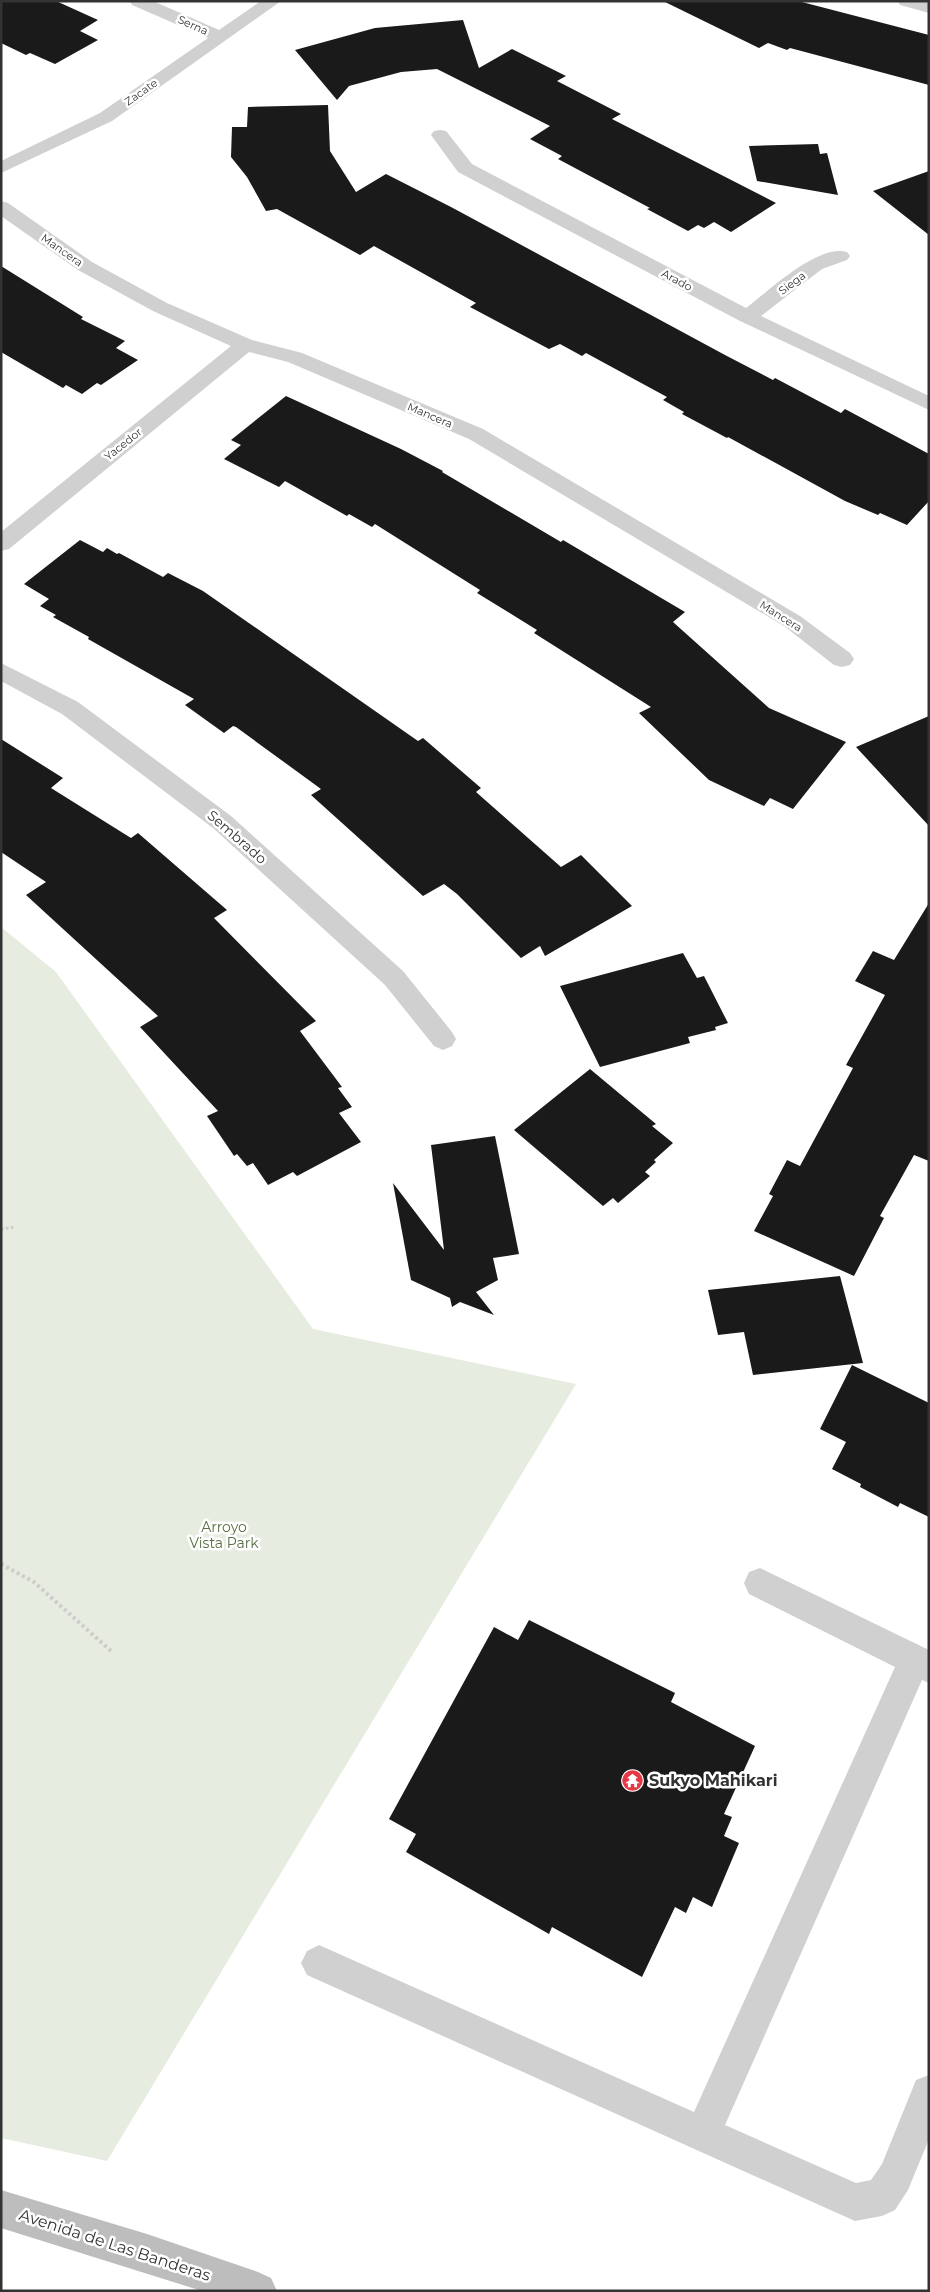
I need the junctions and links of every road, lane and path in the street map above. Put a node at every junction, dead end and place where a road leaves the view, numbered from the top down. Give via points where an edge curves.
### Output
1 (138, 1) edge
2 (273, 1) edge
3 (906, 1) edge
4 (929, 8) edge
5 (220, 37) junction
6 (440, 135) dead end
7 (1, 168) edge
8 (1, 206) edge
9 (840, 256) dead end
10 (747, 317) junction
11 (245, 345) junction
12 (929, 404) edge
13 (1, 544) edge
14 (842, 658) dead end
15 (1, 671) edge
16 (443, 1039) dead end
17 (14, 1227) dead end
18 (1, 1229) edge
19 (1, 1564) edge
20 (760, 1583) dead end
21 (111, 1650) dead end
22 (922, 1663) edge
23 (319, 1963) dead end
24 (929, 2093) edge
25 (703, 2134) junction
26 (1, 2209) edge
27 (258, 2291) edge

1 - 5 street, Serna
2 - 5 street, Zacate
3 - 4 street
5 - 7 street, Zacate via 106,117
6 - 10 street, Arado via 465,168
8 - 11 street, Mancera via 85,266 160,307
9 - 10 street, Siega via 815,265
10 - 12 street, Arado
11 - 13 street, Yacedor
11 - 14 street, Mancera via 295,357 476,434 792,621
15 - 16 street, Sembrado via 70,708 222,822 394,978
17 - 18 path
19 - 21 path via 34,1582
20 - 22 street
22 - 25 street
23 - 25 street
24 - 25 street via 895,2177 882,2197 855,2202
26 - 27 main road, Avenida de Las Banderas

